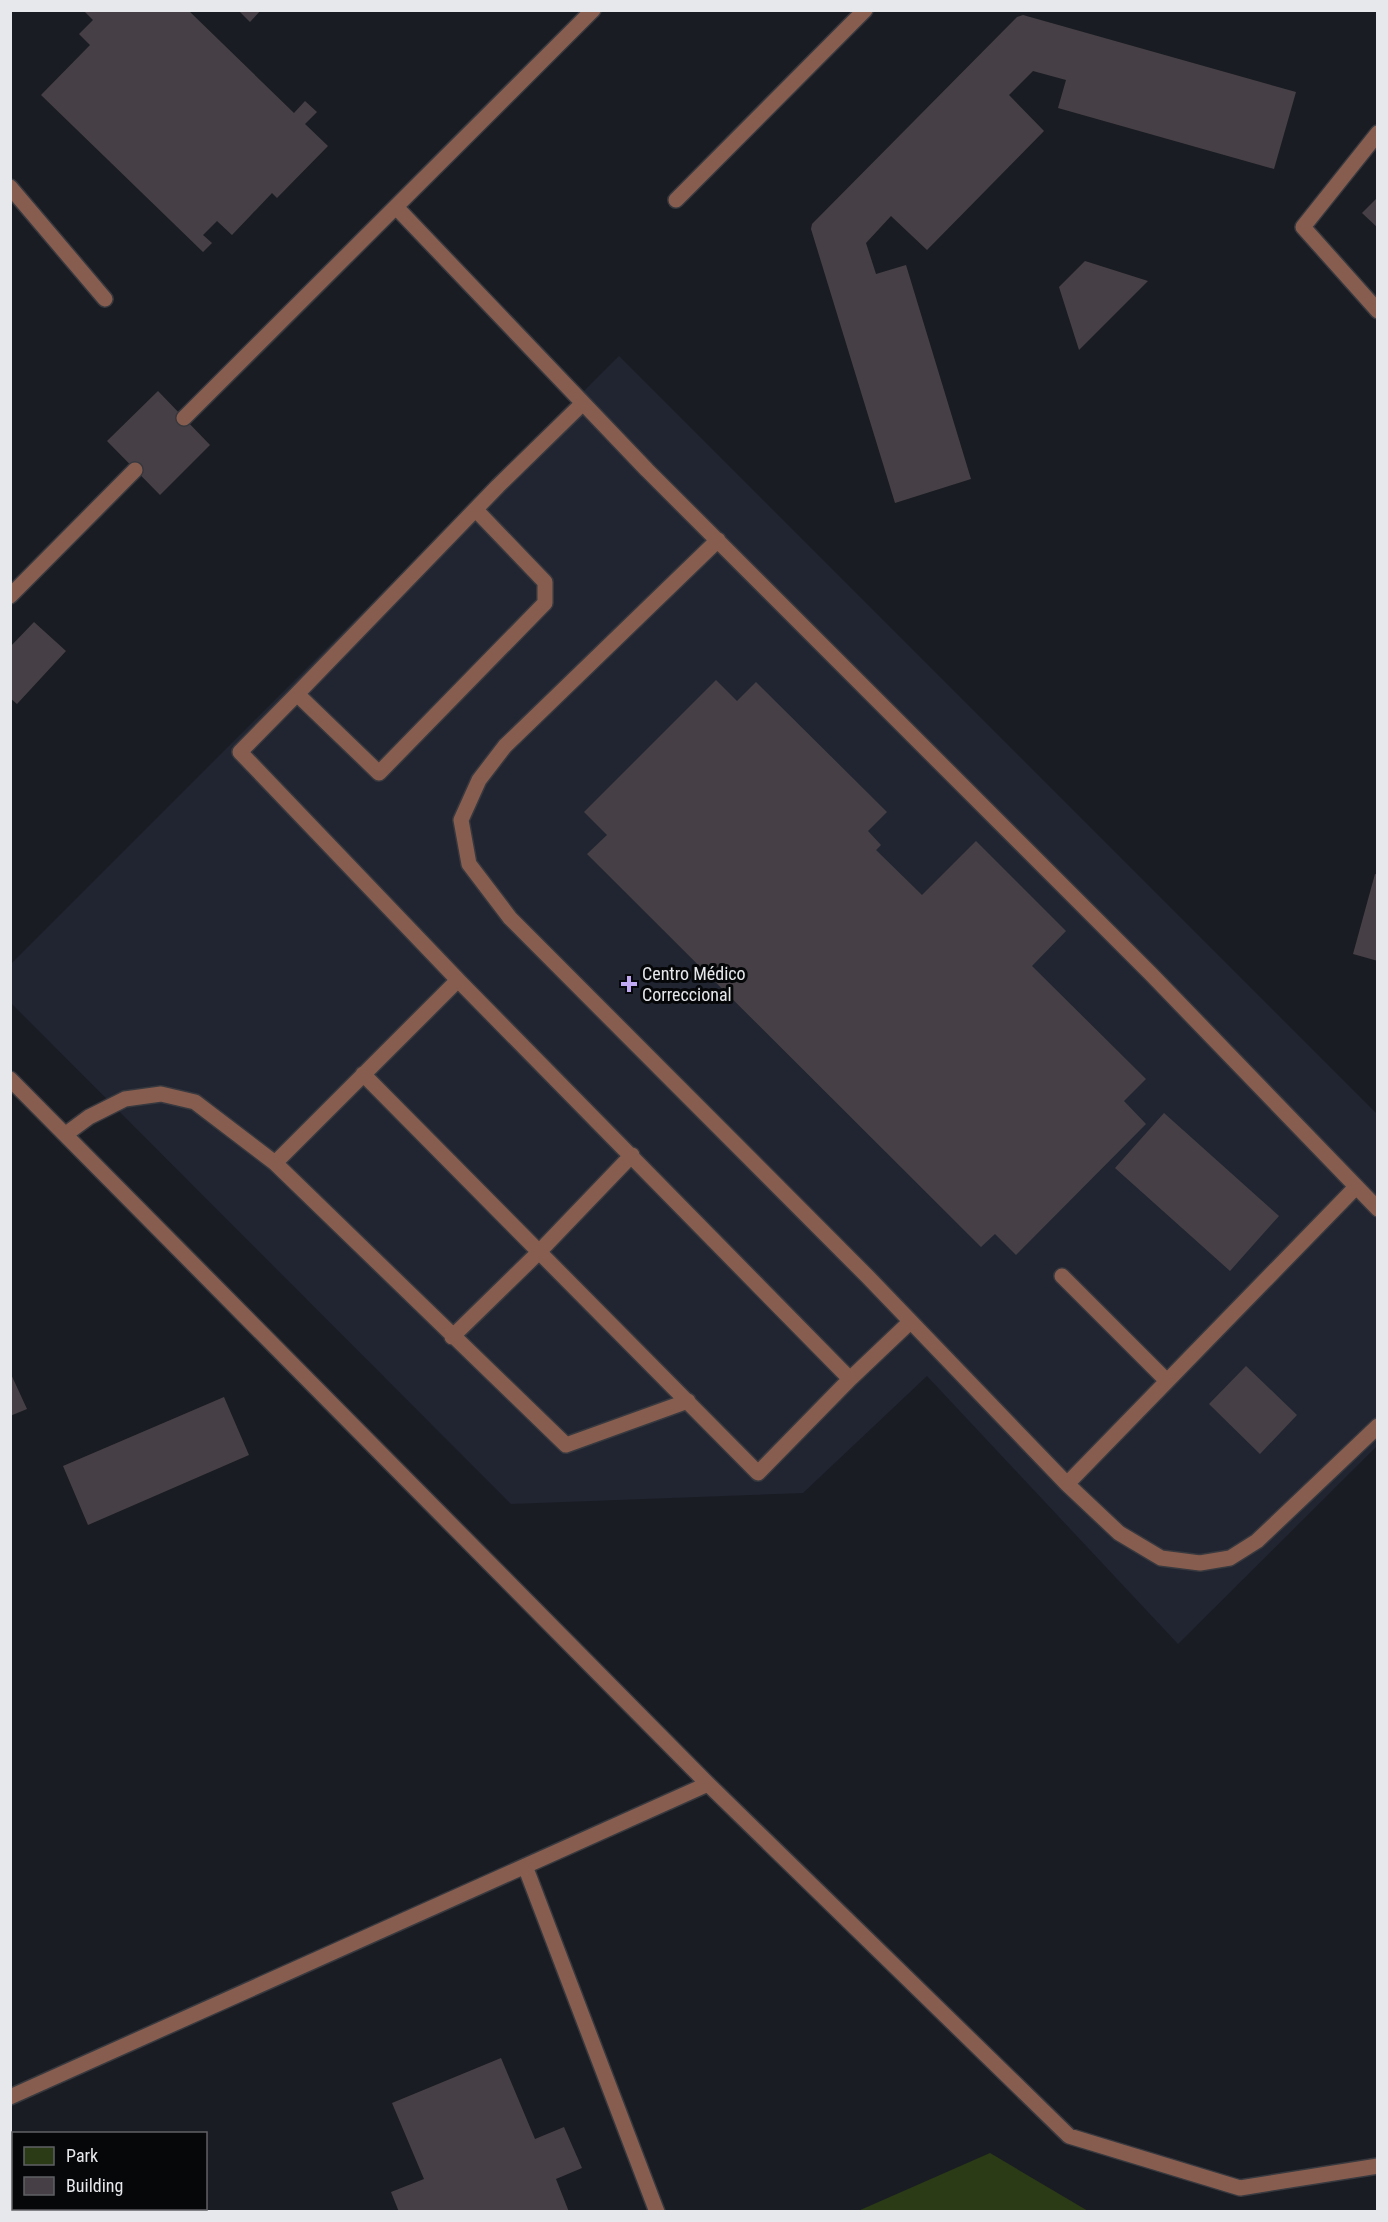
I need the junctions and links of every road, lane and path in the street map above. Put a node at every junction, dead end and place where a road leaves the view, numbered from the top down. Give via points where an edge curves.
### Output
1 (593, 10) edge
2 (865, 10) edge
3 (1377, 133) edge
4 (10, 187) edge
5 (676, 200) dead end
6 (396, 207) junction
7 (105, 299) dead end
8 (1377, 311) edge
9 (583, 403) junction
10 (184, 418) dead end
11 (135, 470) dead end
12 (476, 510) junction
13 (718, 540) junction
14 (10, 596) edge
15 (297, 694) junction
16 (458, 980) junction
17 (363, 1074) junction
18 (10, 1079) edge
19 (66, 1134) junction
20 (632, 1155) junction
21 (274, 1163) junction
22 (1356, 1187) junction
23 (1377, 1209) edge
24 (539, 1252) junction
25 (1062, 1276) dead end
26 (910, 1322) junction
27 (452, 1337) junction
28 (850, 1379) junction
29 (1167, 1381) junction
30 (688, 1401) junction
31 (1377, 1426) edge
32 (1067, 1484) junction
33 (708, 1784) junction
34 (525, 1866) junction
35 (10, 2097) edge
36 (1377, 2166) edge
37 (657, 2211) edge

1 - 6 lane
2 - 5 lane
3 - 8 lane via 1303,227
4 - 7 lane
6 - 9 lane
6 - 10 lane
9 - 12 lane
9 - 13 lane
11 - 14 lane
12 - 15 lane
12 - 15 lane via 545,582 545,603 537,612 379,773
13 - 22 lane via 1143,965
13 - 26 lane via 505,746 480,780 461,820 469,864 510,918
15 - 16 lane via 240,752
16 - 17 lane
16 - 20 lane
17 - 21 lane
17 - 24 lane
18 - 19 lane
19 - 21 lane via 125,1099 161,1094 195,1102
19 - 33 lane
20 - 24 lane
20 - 28 lane
21 - 27 lane
22 - 23 lane
22 - 29 lane
24 - 27 lane
24 - 30 lane
25 - 29 lane
26 - 28 lane
26 - 32 lane
27 - 30 lane via 566,1445
28 - 30 lane via 758,1473
29 - 32 lane
31 - 32 lane via 1257,1541 1230,1558 1200,1563 1161,1558 1119,1533
33 - 34 lane
33 - 36 lane via 1069,2136 1240,2188
34 - 35 lane
34 - 37 lane

